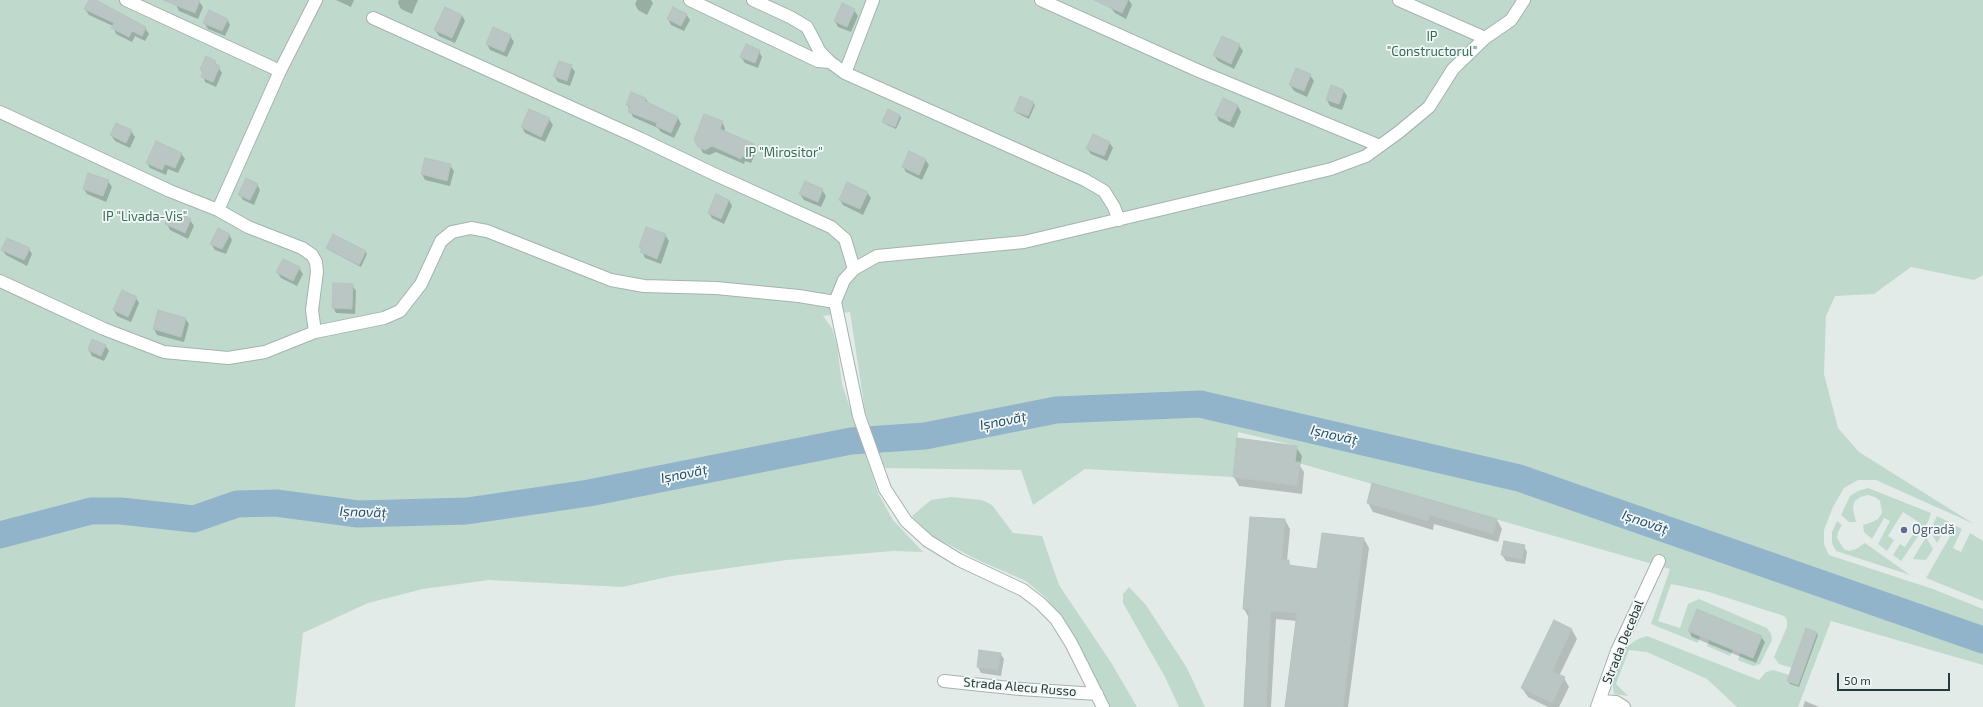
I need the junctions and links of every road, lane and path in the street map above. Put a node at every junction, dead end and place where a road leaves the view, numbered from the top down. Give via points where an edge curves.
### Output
1 (126, 0) edge
2 (316, 0) edge
3 (690, 0) edge
4 (753, 0) edge
5 (873, 0) edge
6 (1041, 0) edge
7 (1399, 0) edge
8 (1524, 0) edge
9 (372, 18) dead end
10 (1485, 38) junction
11 (830, 62) junction
12 (280, 71) junction
13 (845, 73) junction
14 (0, 112) edge
15 (1380, 146) junction
16 (218, 210) junction
17 (1119, 220) junction
18 (854, 269) junction
19 (0, 281) edge
20 (835, 302) junction
21 (315, 332) junction
22 (1659, 561) dead end
23 (944, 681) dead end
24 (1097, 694) junction
25 (1598, 704) edge
26 (1104, 707) edge
27 (1624, 707) edge

1 - 12 street
2 - 12 street
3 - 11 street via 818,61
4 - 11 street via 806,27 820,52
5 - 13 street
6 - 15 street via 1199,71
7 - 10 street
8 - 10 street via 1511,20
9 - 18 street via 831,227 845,240
10 - 15 street via 1453,69 1428,107
11 - 13 street
12 - 16 street
13 - 17 street via 1085,180 1104,191
14 - 16 street via 170,191
15 - 17 street via 1366,156 1331,170
16 - 21 street via 248,227 302,248 312,255 317,272 312,310
17 - 18 street via 1024,242 877,256
18 - 20 street via 844,280
19 - 21 street via 104,329 164,352 214,357 249,356
20 - 21 street via 716,288 644,286 611,280 487,231 471,228 452,232 441,241 421,284 400,311 384,318
20 - 24 street via 859,416 885,489 906,521 928,542 959,560 1023,590 1045,608 1056,619 1071,643
22 - 25 street, Strada Decebal via 1617,652
23 - 24 street, Strada Alecu Russo
24 - 26 street
25 - 27 street, Strada Decebal via 1616,702

